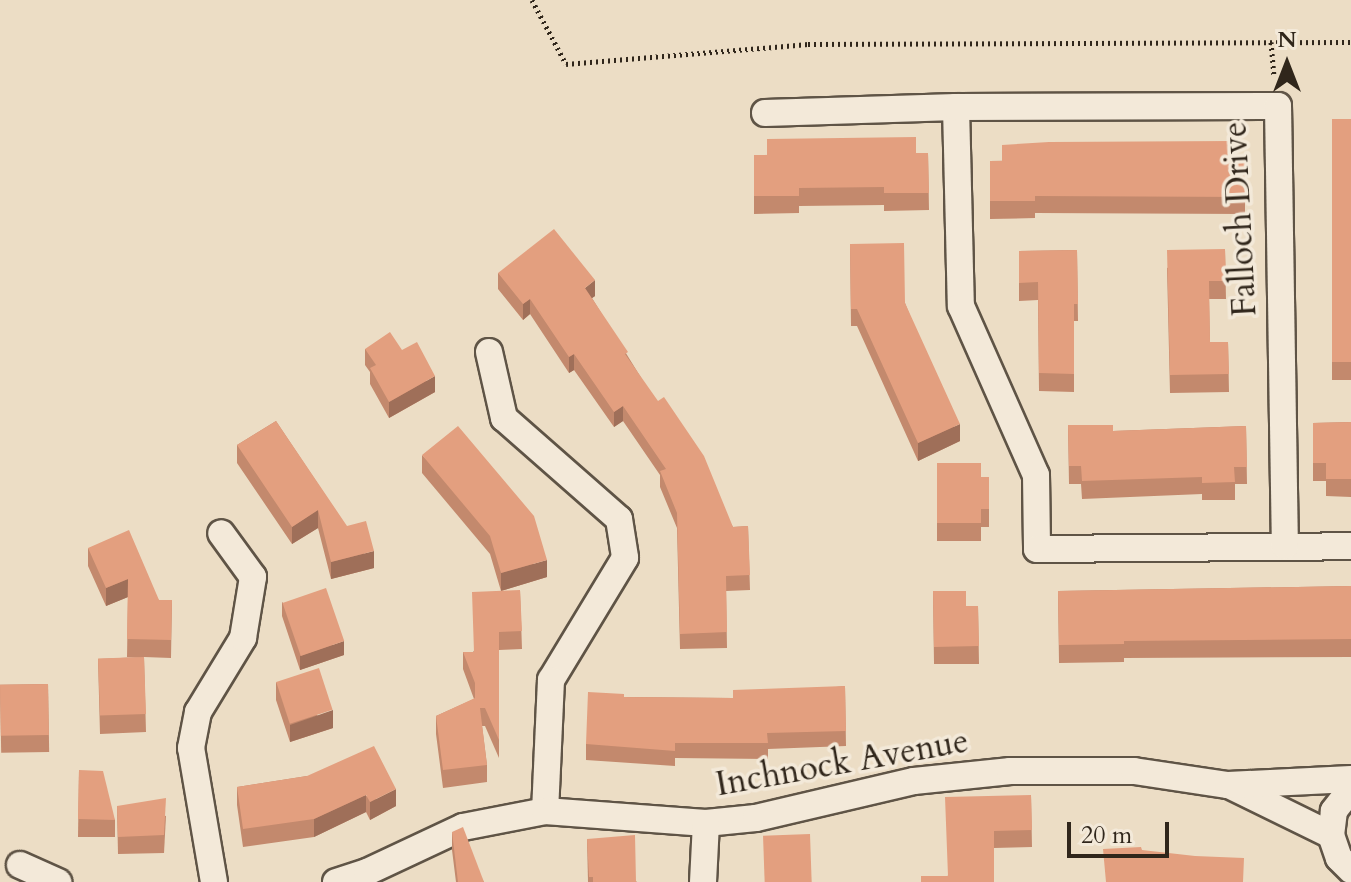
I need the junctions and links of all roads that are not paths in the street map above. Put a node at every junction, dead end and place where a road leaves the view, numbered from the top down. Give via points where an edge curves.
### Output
1 (956, 107) junction
2 (765, 113) dead end
3 (489, 352) dead end
4 (221, 533) dead end
5 (1285, 546) junction
6 (1351, 546) edge
7 (1351, 779) edge
8 (1228, 785) junction
9 (1351, 789) edge
10 (545, 811) junction
11 (706, 823) junction
12 (1331, 835) junction
13 (20, 865) dead end
14 (1351, 870) edge
15 (369, 877) edge
16 (58, 882) edge
17 (214, 882) edge
18 (336, 882) edge
19 (703, 882) edge

1 - 2 street, Falloch Drive
1 - 5 street via 961,306 1036,475 1037,549
1 - 5 street, Falloch Drive via 1278,106
3 - 10 street via 504,418 619,519 625,558 551,680
4 - 17 street via 253,577 243,638 198,712 191,748
5 - 6 street
7 - 8 street, Inchnock Avenue
8 - 11 street, Inchnock Avenue via 1134,771 1010,771 914,781 756,818
8 - 12 street, Inchnock Avenue
9 - 12 street via 1334,811
10 - 11 street, Inchnock Avenue
10 - 15 street, Inchnock Avenue via 463,827
11 - 19 street
12 - 14 street via 1339,858
13 - 16 street
15 - 18 street, Inchnock Avenue

